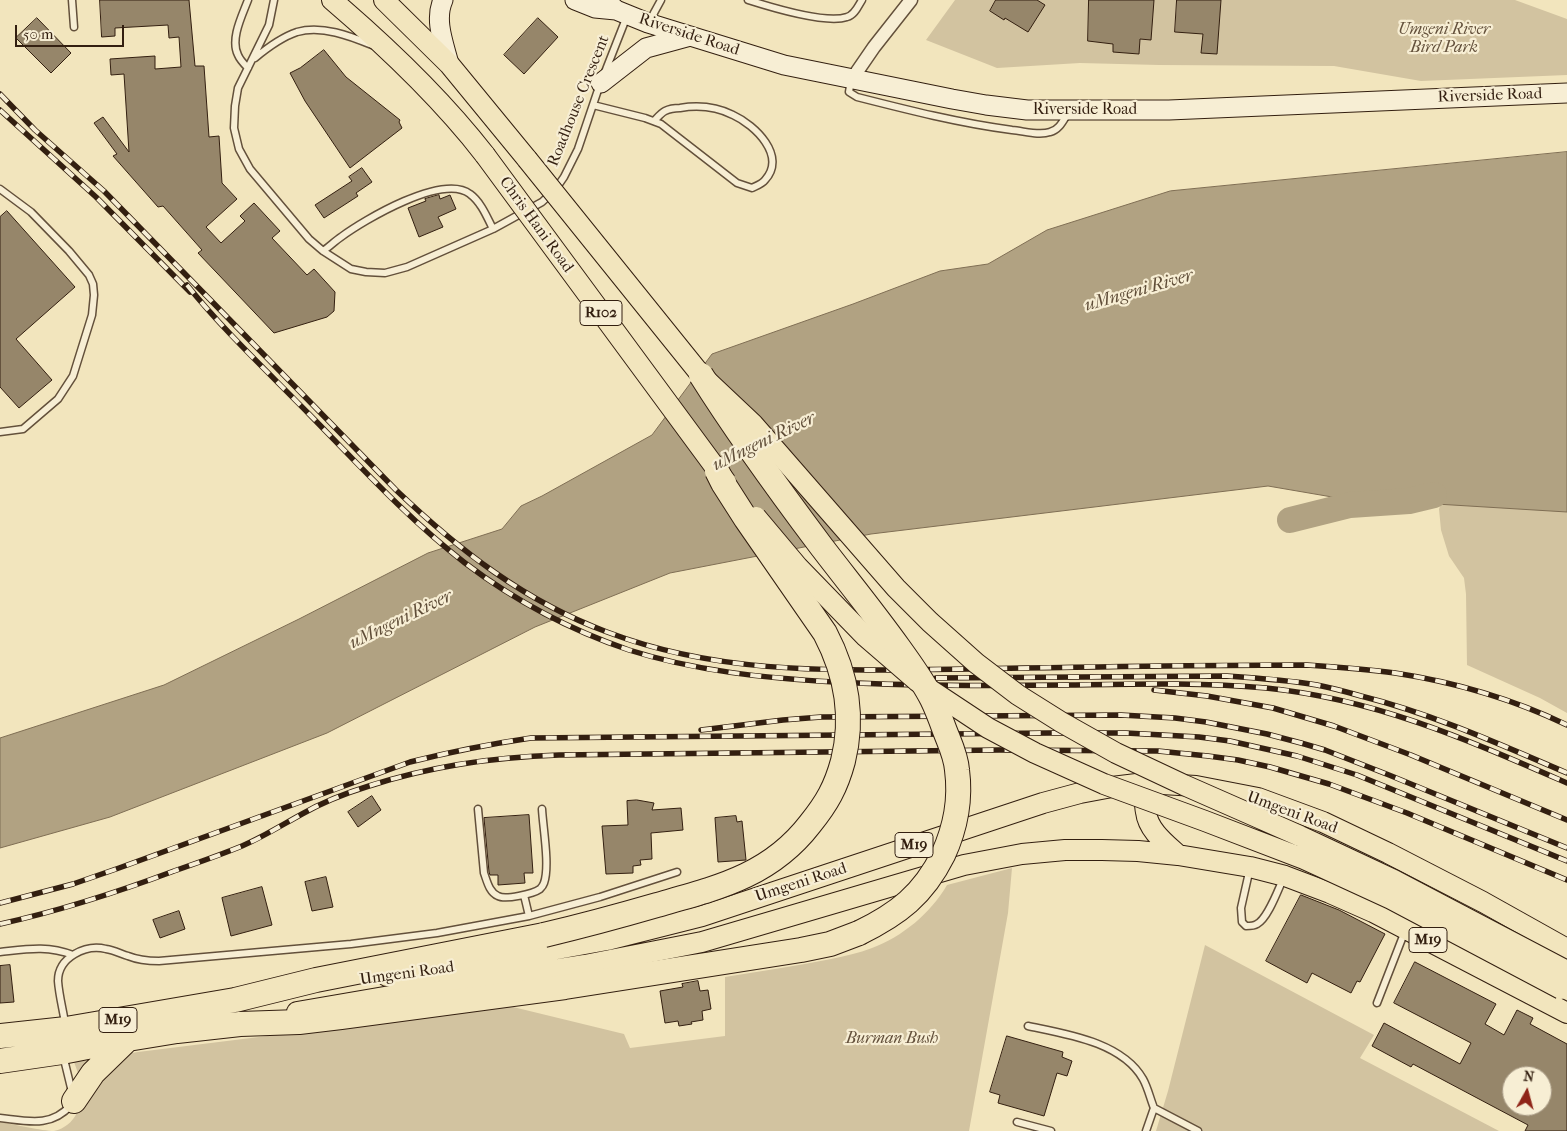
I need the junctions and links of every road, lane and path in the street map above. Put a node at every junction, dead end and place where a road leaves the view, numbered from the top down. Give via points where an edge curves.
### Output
1 (72, 0) edge
2 (248, 0) edge
3 (274, 0) edge
4 (332, 0) edge
5 (384, 0) edge
6 (575, 0) edge
7 (662, 0) edge
8 (748, 0) edge
9 (862, 0) edge
10 (912, 0) edge
11 (438, 2) edge
12 (616, 8) edge
13 (648, 23) junction
14 (74, 27) dead end
15 (690, 36) junction
16 (391, 53) junction
17 (254, 58) junction
18 (449, 64) junction
19 (248, 68) junction
20 (852, 79) junction
21 (601, 83) junction
22 (1567, 92) edge
23 (593, 105) junction
24 (654, 121) junction
25 (0, 189) edge
26 (493, 229) junction
27 (323, 252) junction
28 (701, 375) junction
29 (0, 432) edge
30 (717, 471) junction
31 (1145, 783) junction
32 (478, 809) dead end
33 (542, 809) dead end
34 (1178, 855) junction
35 (1250, 867) junction
36 (677, 872) dead end
37 (1285, 876) junction
38 (524, 895) junction
39 (529, 916) junction
40 (1406, 928) junction
41 (1567, 949) edge
42 (0, 952) edge
43 (73, 955) junction
44 (1565, 984) edge
45 (235, 1000) junction
46 (1377, 1002) dead end
47 (1567, 1013) edge
48 (240, 1024) junction
49 (1028, 1026) dead end
50 (66, 1029) junction
51 (0, 1036) edge
52 (128, 1039) junction
53 (62, 1052) junction
54 (0, 1061) edge
55 (74, 1100) junction
56 (1154, 1108) junction
57 (0, 1118) edge
58 (1017, 1122) dead end
59 (1051, 1131) edge
60 (1146, 1131) edge
61 (1198, 1131) edge

1 - 14 lane
2 - 19 lane via 235,41 236,53
3 - 17 lane, Roadhouse Crescent via 269,25
4 - 16 main road, Chris Hani Road / R102
5 - 18 main road, Chris Hani Road / R102
6 - 12 main road, Riverside Road via 595,8
7 - 13 lane
8 - 9 lane via 786,12 824,18 848,17
10 - 20 street
11 - 18 main road
12 - 13 main road, Riverside Road
12 - 21 lane, Roadhouse Crescent
13 - 15 main road, Riverside Road
15 - 20 main road, Riverside Road via 784,65
15 - 21 main road via 646,48
16 - 17 lane, Roadhouse Crescent via 344,35 310,30 283,39
16 - 30 main road, Chris Hani Road / R102, bridge via 466,130
17 - 19 lane, Roadhouse Crescent
18 - 28 main road, Chris Hani Road / R102, bridge
19 - 27 lane, Roadhouse Crescent via 238,88 235,106 234,128 239,148 268,192
20 - 22 main road, Riverside Road via 1027,110 1169,110
21 - 23 lane, Roadhouse Crescent
23 - 24 lane
23 - 26 lane, Roadhouse Crescent via 578,149 555,190 542,202
24 - 24 lane via 666,110 687,106 708,106 733,114 762,137 773,156 772,170 764,181 752,188 737,183
25 - 29 lane via 31,212 69,251 88,275 94,295 92,315 73,376 58,399 24,429
26 - 27 lane, Roadhouse Crescent via 407,267 385,273 351,269
26 - 27 lane via 470,193 443,188 382,211 341,236
28 - 44 main road, Chris Hani Road, bridge via 753,424 896,588 976,663 1018,695 1116,753 1394,880
28 - 48 highway, bridge via 748,446 876,615 936,708 954,754 958,794 949,843 924,886 894,914 859,933 801,950 565,987 299,1022
30 - 44 main road, Chris Hani Road, bridge via 798,567 866,638 917,681 988,728 1104,784 1304,859
30 - 45 highway, bridge via 825,633 843,678 849,722 835,787 793,844 750,874 717,887 590,924 332,976
31 - 34 main road via 1149,823 1161,840
31 - 41 main road, Umgeni Road / M19 via 1196,786 1258,798 1323,822 1483,902
31 - 45 main road, Umgeni Road / M19 via 1104,788 1043,803 702,916 607,940 458,967
32 - 38 lane via 484,873 490,888 503,898
33 - 38 lane via 547,872 539,890
34 - 35 main road, Umgeni Road / M19
34 - 48 main road, Umgeni Road / M19 via 1102,850 1022,854 964,865 702,942
35 - 37 main road, Umgeni Road / M19
35 - 37 lane via 1241,908 1242,922 1246,926 1260,923
36 - 39 lane
37 - 40 main road, Umgeni Road / M19 via 1330,892
38 - 39 lane
39 - 43 lane via 361,943 196,959 147,961 92,947
40 - 46 lane
40 - 47 main road, Umgeni Road / M19
42 - 43 lane via 42,948
43 - 50 lane via 60,971 58,980
45 - 50 highway, Umgeni Road / M19
48 - 52 highway, Umgeni Road / M19
49 - 56 lane via 1108,1048 1144,1080
50 - 51 highway, Umgeni Road / M19
52 - 53 highway, Umgeni Road / M19
52 - 55 highway via 93,1073
53 - 54 highway, Umgeni Road / M19
53 - 55 lane
55 - 57 lane via 51,1120
56 - 60 lane
56 - 61 lane
58 - 59 lane

